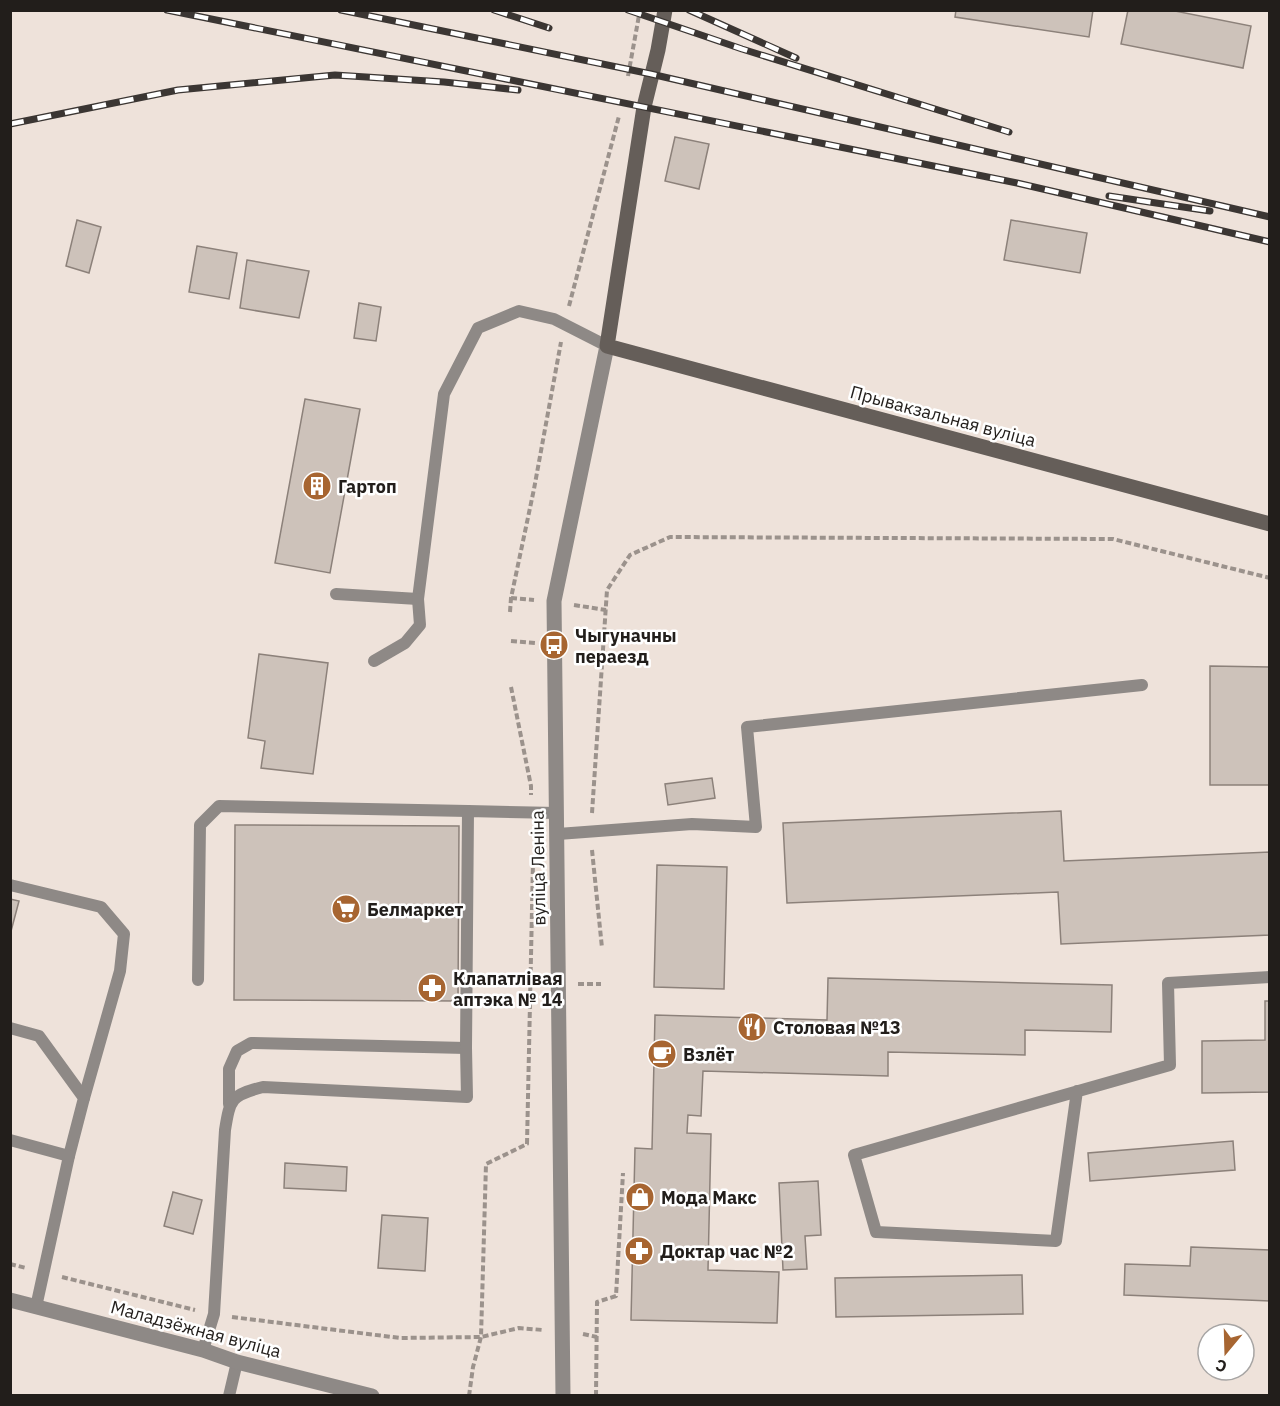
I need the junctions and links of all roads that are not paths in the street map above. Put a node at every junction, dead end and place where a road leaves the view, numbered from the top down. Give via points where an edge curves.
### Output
1 (665, 10) edge
2 (607, 346) junction
3 (1269, 524) edge
4 (336, 594) dead end
5 (418, 599) junction
6 (374, 661) dead end
7 (1142, 686) dead end
8 (468, 811) junction
9 (557, 813) junction
10 (558, 834) junction
11 (10, 885) edge
12 (1269, 977) edge
13 (198, 980) dead end
14 (10, 1028) edge
15 (466, 1048) junction
16 (1077, 1091) junction
17 (84, 1098) junction
18 (230, 1104) junction
19 (10, 1140) edge
20 (69, 1156) junction
21 (10, 1300) edge
22 (36, 1307) junction
23 (203, 1350) junction
24 (237, 1362) junction
25 (229, 1395) edge
26 (372, 1395) edge
27 (563, 1395) edge

1 - 2 main road via 644,108
2 - 3 main road, Прывакзальная вуліца
2 - 5 lane via 554,319 519,311 478,328 444,394
2 - 9 street, вуліца Леніна via 554,601
4 - 5 lane
5 - 6 lane via 420,625 405,643
7 - 10 lane via 747,727 756,827 692,824
8 - 9 lane
8 - 13 lane via 219,806 200,825
8 - 15 lane
9 - 10 street, вуліца Леніна
10 - 27 street, вуліца Леніна
11 - 17 lane via 101,908 124,934 120,971
12 - 16 lane via 1168,984 1170,1065
14 - 17 lane via 39,1035
15 - 18 lane via 251,1043 237,1051 229,1069
15 - 18 lane via 468,1097 263,1087 242,1092
16 - 16 lane via 854,1155 876,1232 1056,1241
17 - 20 lane
18 - 23 lane via 225,1130 214,1314
19 - 20 lane
20 - 22 lane
21 - 22 street, Маладзёжная вуліца
22 - 23 street, Маладзёжная вуліца
23 - 24 street, Маладзёжная вуліца
24 - 25 lane
24 - 26 street, Маладзёжная вуліца

